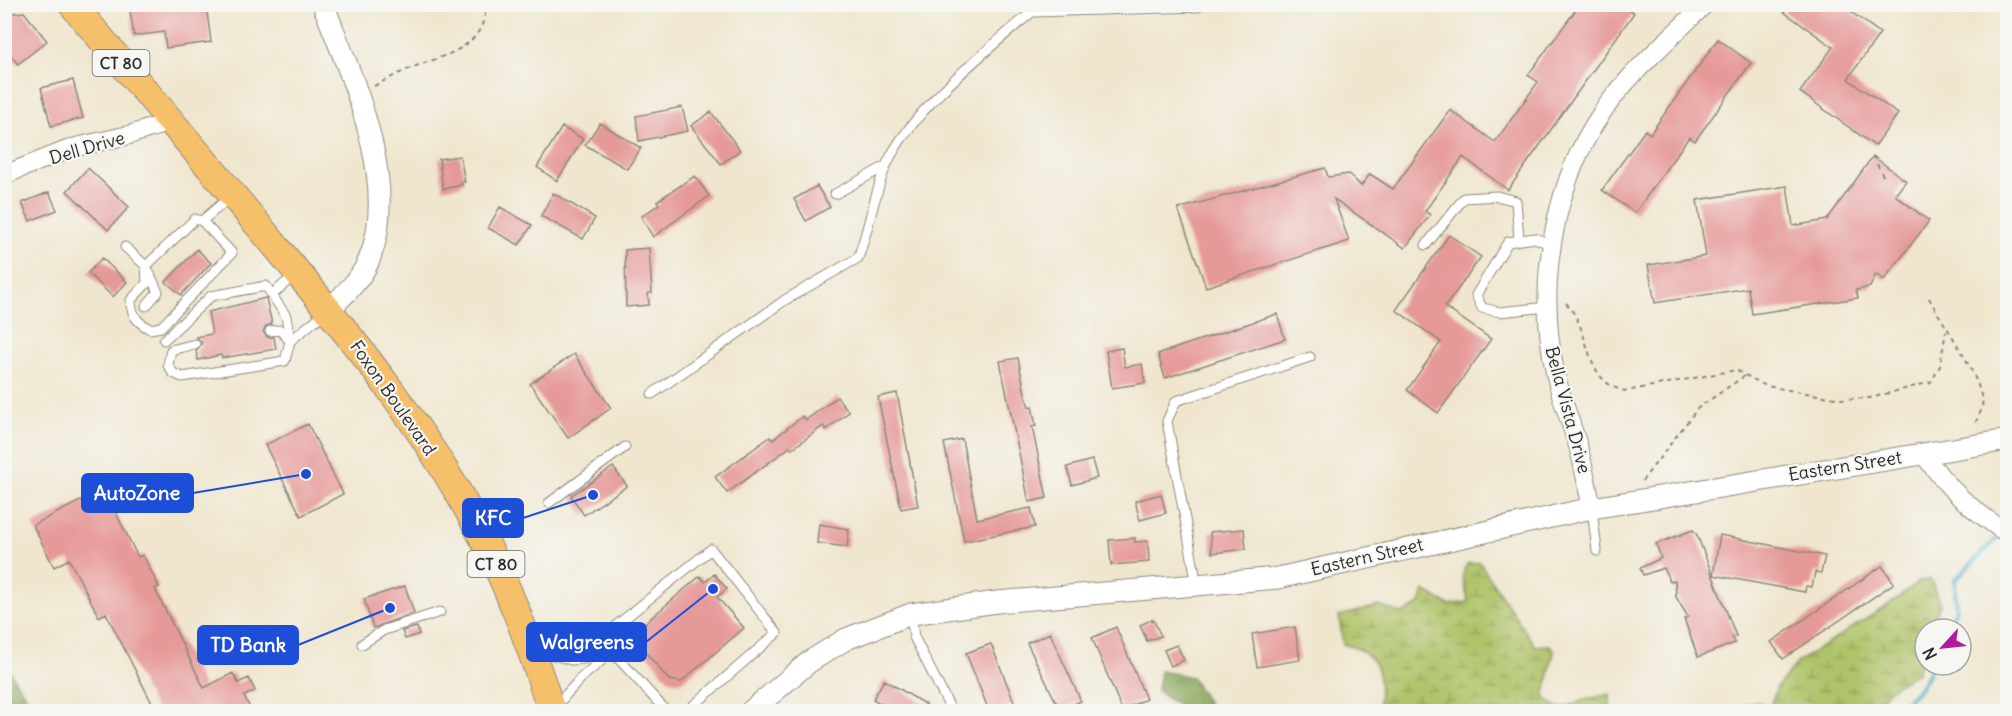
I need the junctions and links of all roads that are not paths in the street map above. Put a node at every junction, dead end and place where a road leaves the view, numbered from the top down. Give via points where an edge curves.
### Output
1 (72, 4) edge
2 (323, 4) edge
3 (1041, 4) edge
4 (1200, 4) edge
5 (1705, 4) edge
6 (1032, 12) junction
7 (170, 122) junction
8 (886, 166) junction
9 (4, 175) edge
10 (232, 194) junction
11 (835, 194) dead end
12 (202, 221) junction
13 (1519, 239) junction
14 (1426, 245) dead end
15 (1552, 245) junction
16 (125, 247) dead end
17 (146, 267) junction
18 (298, 273) junction
19 (273, 294) junction
20 (146, 306) dead end
21 (1547, 307) junction
22 (329, 309) junction
23 (270, 331) dead end
24 (164, 340) dead end
25 (290, 341) junction
26 (195, 345) dead end
27 (1310, 357) dead end
28 (652, 394) dead end
29 (2007, 440) edge
30 (625, 447) dead end
31 (1923, 453) junction
32 (549, 503) dead end
33 (1592, 508) junction
34 (2007, 534) edge
35 (1597, 551) dead end
36 (1197, 585) junction
37 (440, 612) dead end
38 (911, 614) junction
39 (362, 644) dead end
40 (608, 647) junction
41 (531, 648) junction
42 (552, 711) edge
43 (667, 711) edge
44 (686, 711) edge
45 (750, 711) edge
46 (952, 711) edge

1 - 7 main road, CT 80
2 - 22 street via 358,95 375,161 378,213 369,261
3 - 6 lane
4 - 6 lane
5 - 15 street, Bella Vista Drive via 1609,104 1575,166 1558,213
6 - 8 lane via 948,87 913,125
7 - 9 street, Dell Drive via 72,148
7 - 10 main road, Foxon Boulevard / CT 80
8 - 11 lane
8 - 28 lane via 858,258 785,300
10 - 12 lane
10 - 18 main road, Foxon Boulevard / CT 80
12 - 17 lane via 195,219
12 - 17 lane via 232,253 161,327 150,329 131,312 131,300 147,283
13 - 14 lane via 1516,201 1497,196 1464,198
13 - 15 lane via 1535,238
13 - 21 lane via 1508,242 1476,295 1482,308 1500,312
15 - 21 street, Bella Vista Drive
16 - 17 lane
17 - 20 lane via 158,292
18 - 19 lane
18 - 22 main road, Foxon Boulevard / CT 80
19 - 24 lane via 266,286 211,296
19 - 25 lane via 286,316
21 - 33 street, Bella Vista Drive via 1557,381
22 - 25 lane
22 - 41 main road, Foxon Boulevard / CT 80 via 451,481 492,556
23 - 25 lane via 280,330
25 - 26 lane via 285,360 182,377 173,373 168,365 171,350
27 - 36 lane via 1176,401 1167,422
29 - 31 street, Eastern Street
30 - 32 lane
31 - 33 street, Eastern Street
31 - 34 street via 1947,487
33 - 35 lane
33 - 36 street, Eastern Street via 1278,578
36 - 38 street, Eastern Street via 997,602
37 - 39 lane via 384,630
38 - 45 street, Eastern Street via 846,639 809,662
38 - 46 lane via 914,637
40 - 41 lane via 583,659 571,660
40 - 42 lane via 601,661
40 - 43 lane
40 - 44 lane via 618,624 711,549 777,633
41 - 42 main road, Foxon Boulevard / CT 80

